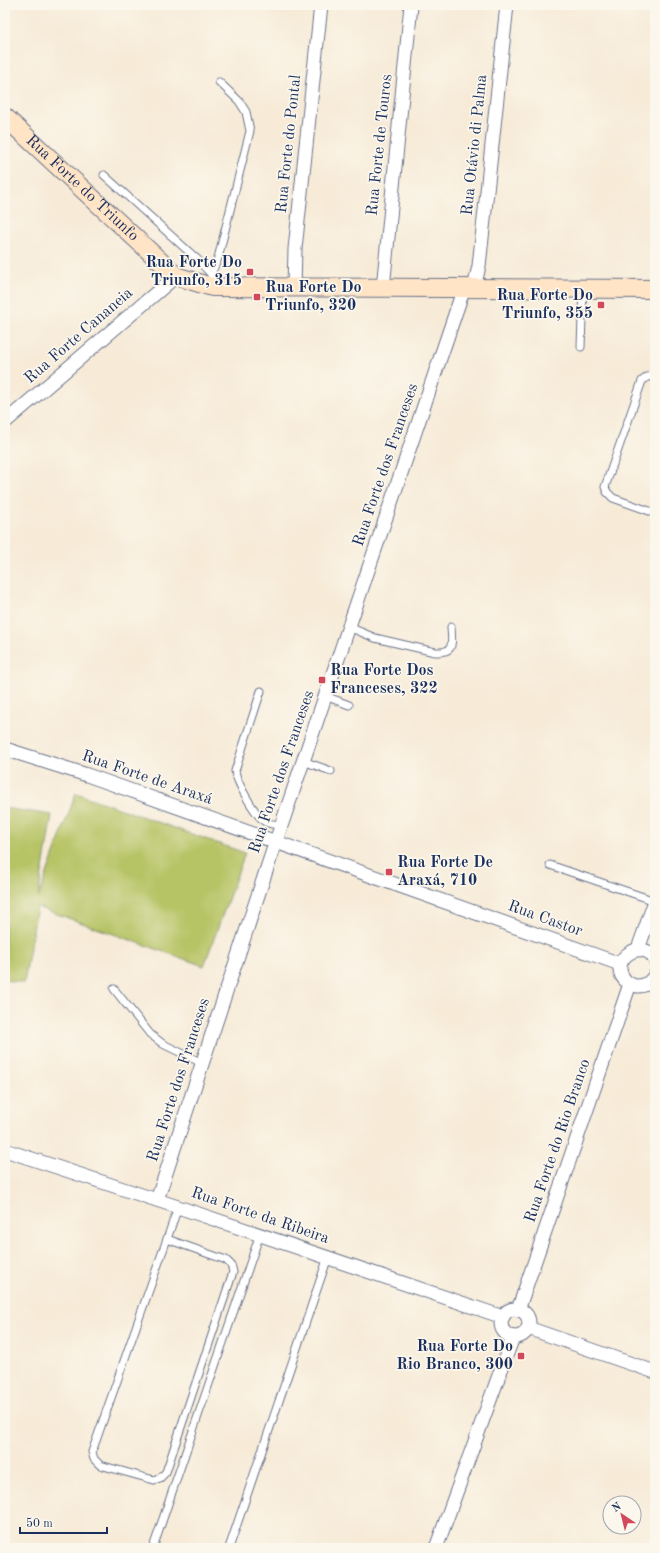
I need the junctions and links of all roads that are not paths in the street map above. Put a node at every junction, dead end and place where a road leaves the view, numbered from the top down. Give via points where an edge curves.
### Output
1 (321, 5) edge
2 (411, 5) edge
3 (507, 5) edge
4 (219, 82) dead end
5 (5, 117) edge
6 (104, 176) dead end
7 (176, 276) junction
8 (212, 281) junction
9 (294, 287) junction
10 (384, 288) junction
11 (469, 288) junction
12 (583, 289) junction
13 (655, 289) edge
14 (581, 347) dead end
15 (655, 376) edge
16 (5, 422) edge
17 (655, 513) edge
18 (350, 627) junction
19 (451, 628) dead end
20 (262, 691) dead end
21 (325, 696) junction
22 (349, 705) dead end
23 (5, 749) edge
24 (304, 761) junction
25 (331, 771) dead end
26 (282, 825) junction
27 (276, 841) junction
28 (550, 865) dead end
29 (655, 901) edge
30 (638, 950) junction
31 (655, 960) edge
32 (620, 964) junction
33 (655, 975) edge
34 (630, 984) junction
35 (114, 989) dead end
36 (202, 1063) junction
37 (5, 1150) edge
38 (157, 1200) junction
39 (178, 1207) junction
40 (260, 1234) junction
41 (167, 1239) junction
42 (328, 1257) junction
43 (518, 1310) junction
44 (503, 1317) junction
45 (528, 1328) junction
46 (514, 1337) junction
47 (655, 1372) edge
48 (153, 1548) edge
49 (229, 1548) edge
50 (436, 1548) edge

1 - 9 street, Rua Forte do Pontal via 295,250
2 - 10 street, Rua Forte de Touros
3 - 11 street, Rua Otávio di Palma via 479,266
4 - 8 lane via 239,101 246,112 250,131
5 - 7 street, Rua Forte do Triunfo
6 - 8 lane via 197,259
7 - 8 street, Rua Forte do Triunfo
7 - 16 street, Rua Forte Cananeia
8 - 9 street, Rua Forte do Triunfo
9 - 10 street, Rua Forte do Triunfo
10 - 11 street, Rua Forte do Triunfo
11 - 12 street, Rua Forte do Triunfo
11 - 18 street, Rua Forte dos Franceses
12 - 13 street, Rua Forte do Triunfo
12 - 14 lane
15 - 17 lane via 642,381 606,487 613,498
18 - 19 lane via 375,638 444,653 449,650 452,643
18 - 21 street, Rua Forte dos Franceses
20 - 26 lane via 235,771 237,781 264,822
21 - 22 lane
21 - 24 street, Rua Forte dos Franceses
23 - 27 street, Rua Forte de Araxá
24 - 25 lane
24 - 26 street, Rua Forte dos Franceses
26 - 27 street, Rua Forte dos Franceses
27 - 32 street, Rua Castor
27 - 36 street, Rua Forte dos Franceses
28 - 29 lane
29 - 30 street
30 - 31 street via 650,953
30 - 32 street via 627,954
32 - 34 street via 622,976
33 - 34 street via 647,984
34 - 43 street, Rua Forte do Rio Branco
35 - 36 lane via 150,1034 163,1044
36 - 38 street, Rua Forte dos Franceses
37 - 38 street, Rua Forte da Ribeira
38 - 39 street, Rua Forte da Ribeira
39 - 40 street, Rua Forte da Ribeira
39 - 41 lane
40 - 42 street, Rua Forte da Ribeira
40 - 48 lane
41 - 41 lane via 92,1452 100,1465 154,1480 166,1472 234,1272 226,1260
42 - 44 street, Rua Forte da Ribeira
42 - 49 lane
43 - 44 street via 509,1310
43 - 45 street via 523,1311 528,1319
44 - 46 street via 503,1330
45 - 46 street via 522,1335
45 - 47 street
46 - 50 street

